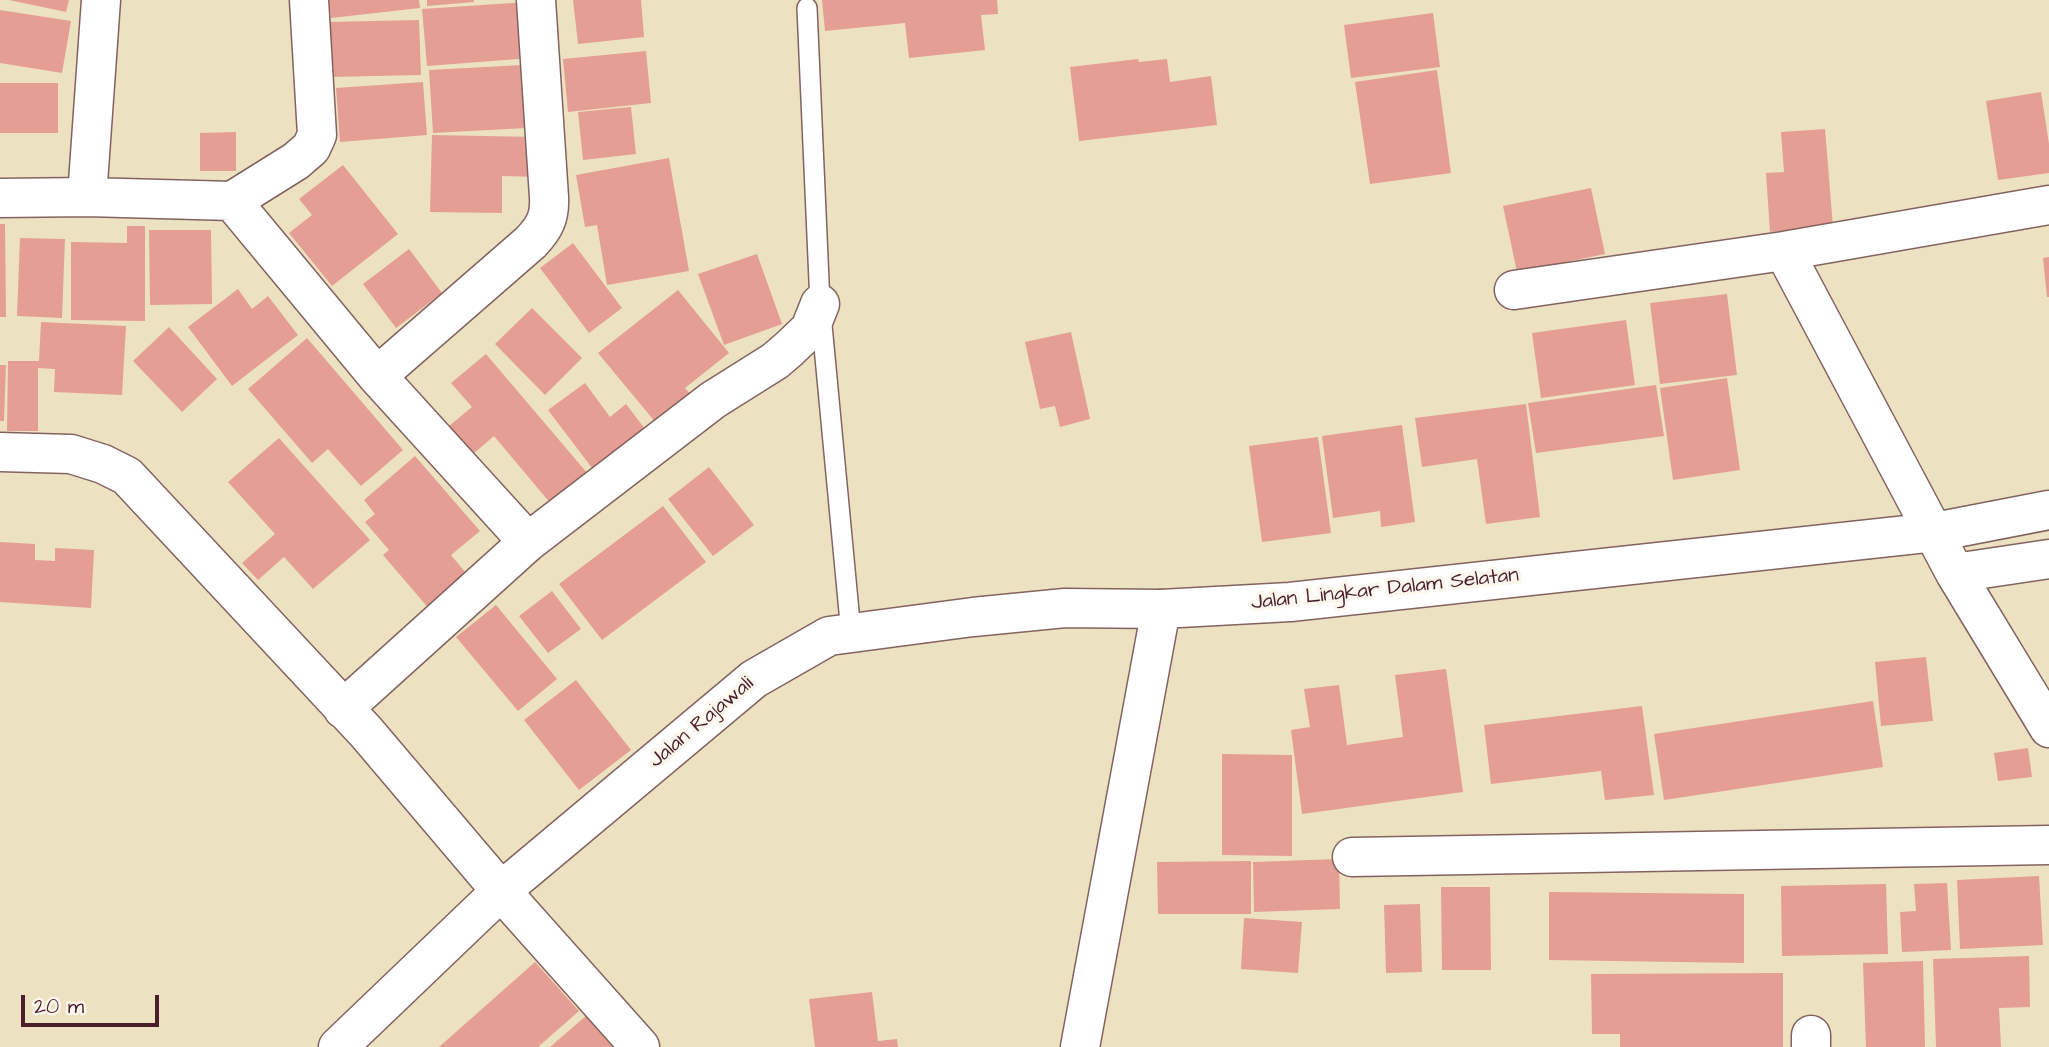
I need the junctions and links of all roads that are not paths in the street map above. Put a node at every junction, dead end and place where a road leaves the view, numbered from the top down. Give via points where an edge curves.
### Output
1 (101, 0) edge
2 (309, 0) edge
3 (536, 0) edge
4 (807, 8) dead end
5 (87, 197) junction
6 (0, 198) edge
7 (232, 201) junction
8 (2049, 205) edge
9 (1784, 251) junction
10 (1514, 290) dead end
11 (820, 304) junction
12 (377, 376) junction
13 (0, 452) edge
14 (2049, 510) edge
15 (1935, 532) junction
16 (528, 542) junction
17 (2049, 559) edge
18 (1955, 573) junction
19 (1161, 609) junction
20 (851, 633) junction
21 (342, 709) junction
22 (2049, 728) edge
23 (2049, 845) edge
24 (1352, 857) dead end
25 (501, 891) junction
26 (338, 1047) edge
27 (640, 1047) edge
28 (1080, 1047) edge

1 - 5 street
2 - 7 street via 317,135 311,148 296,161
3 - 12 street via 550,212 545,226
4 - 11 lane
5 - 6 street
5 - 7 street
7 - 12 street
8 - 9 street
9 - 10 street
9 - 15 street
11 - 16 street via 810,330 775,361 713,400
11 - 20 lane
12 - 16 street
13 - 21 street via 71,454 127,476
14 - 15 street, Jalan Lingkar Dalam Selatan
15 - 18 street
15 - 19 street, Jalan Lingkar Dalam Selatan via 1290,602
16 - 21 street
17 - 18 street
18 - 22 street
19 - 20 street, Jalan Rajawali via 1065,608
19 - 28 street
20 - 25 street, Jalan Rajawali via 829,636 754,679
21 - 25 street
23 - 24 street
25 - 26 street, Jalan Rajawali
25 - 27 street

